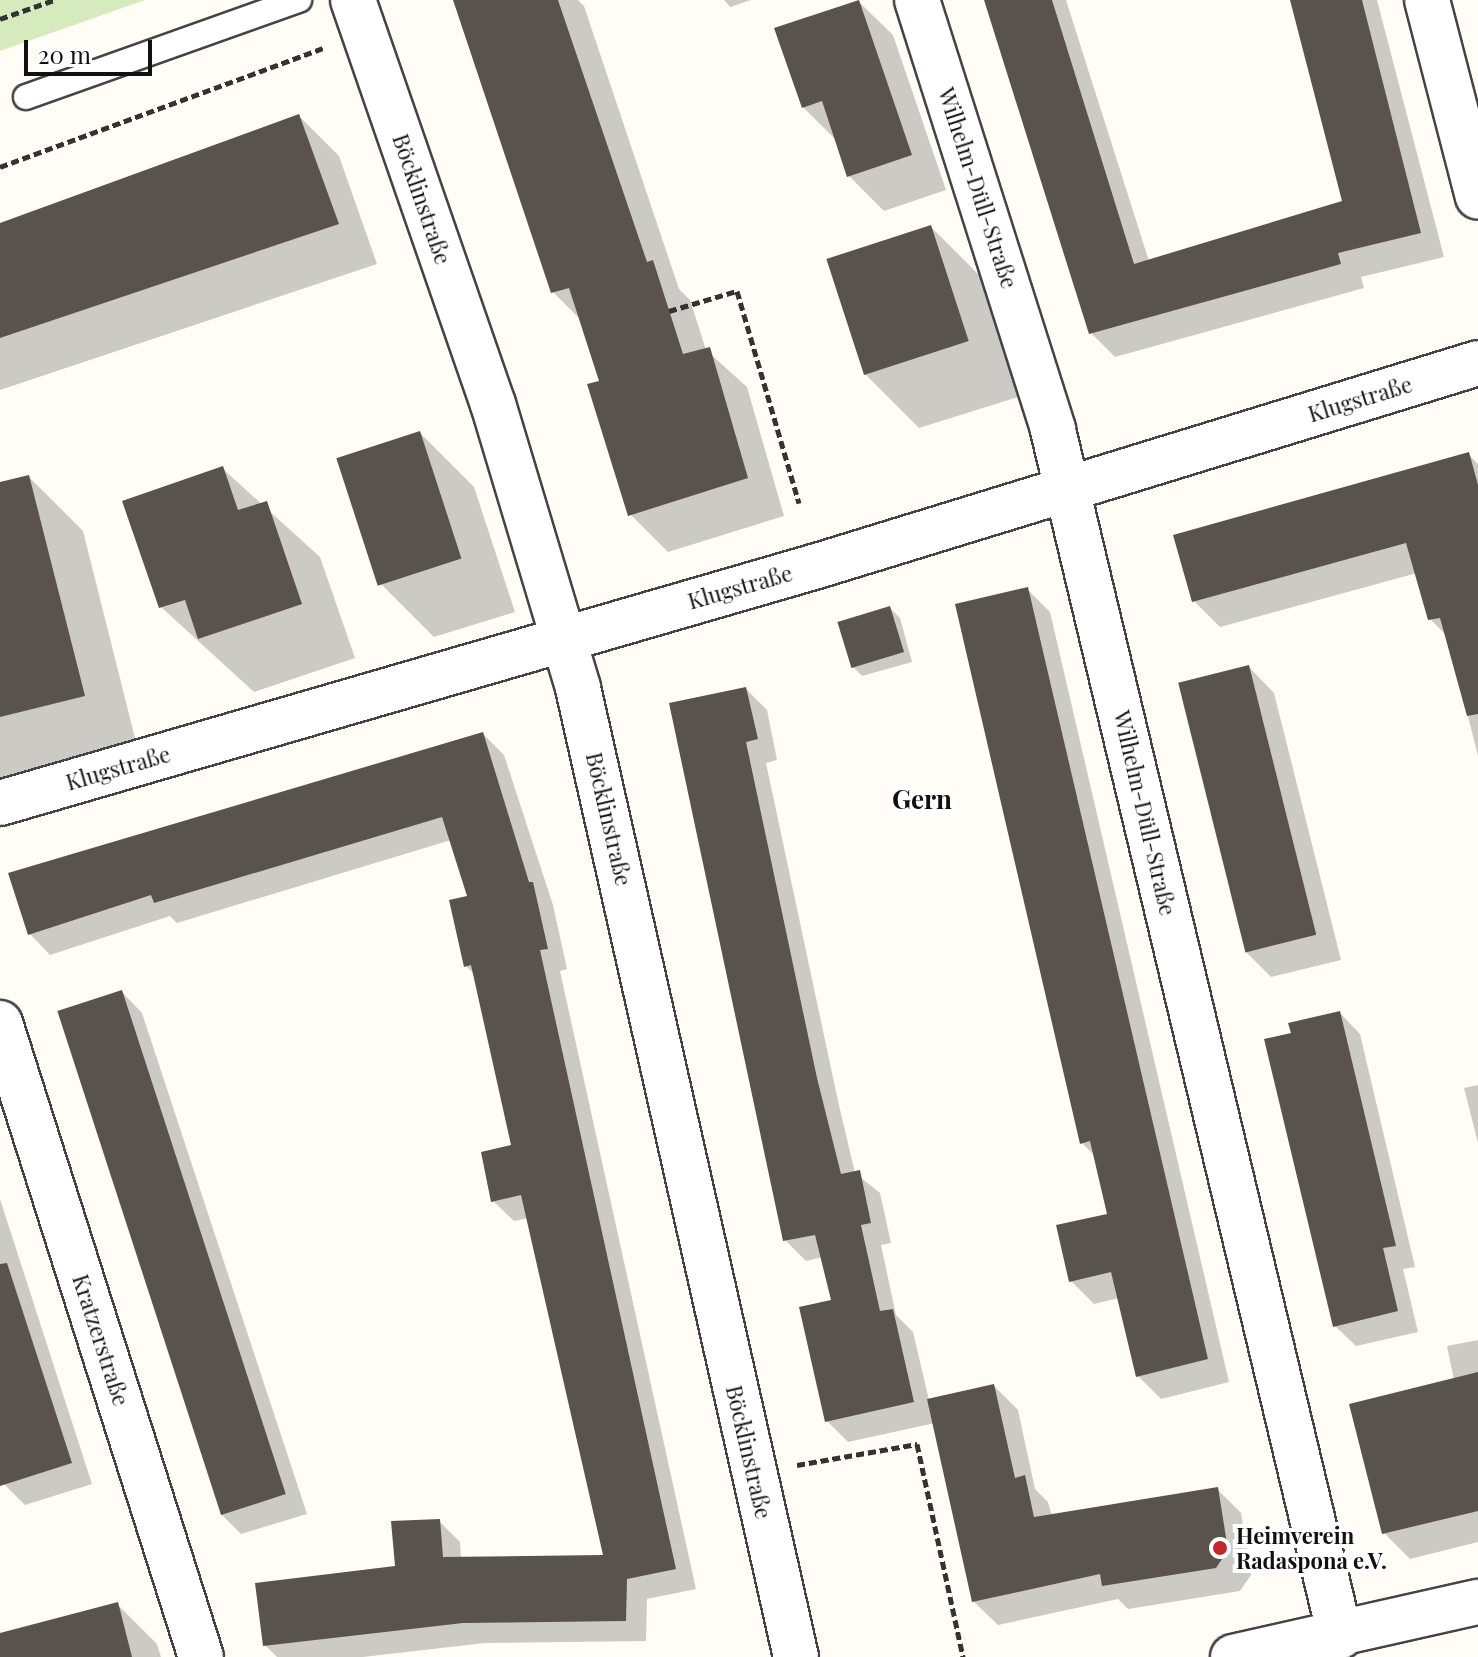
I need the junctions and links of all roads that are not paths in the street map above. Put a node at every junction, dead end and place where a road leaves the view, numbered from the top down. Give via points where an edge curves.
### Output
1 (299, 0) edge
2 (353, 0) edge
3 (917, 0) edge
4 (1427, 0) edge
5 (26, 97) dead end
6 (1478, 197) edge
7 (1478, 363) edge
8 (1067, 486) junction
9 (563, 637) junction
10 (0, 803) edge
11 (0, 1023) edge
12 (1478, 1602) edge
13 (1340, 1636) junction
14 (201, 1657) edge
15 (796, 1657) edge
16 (1233, 1657) edge

1 - 5 lane
2 - 9 street, Böcklinstraße via 493,404
3 - 8 street, Wilhelm-Düll-Straße
4 - 6 street
7 - 8 street, Klugstraße
8 - 9 street, Klugstraße via 817,566
8 - 13 street, Wilhelm-Düll-Straße
9 - 10 street, Klugstraße
9 - 15 street, Böcklinstraße via 600,776
11 - 14 street, Kratzerstraße
12 - 13 street
13 - 16 street

